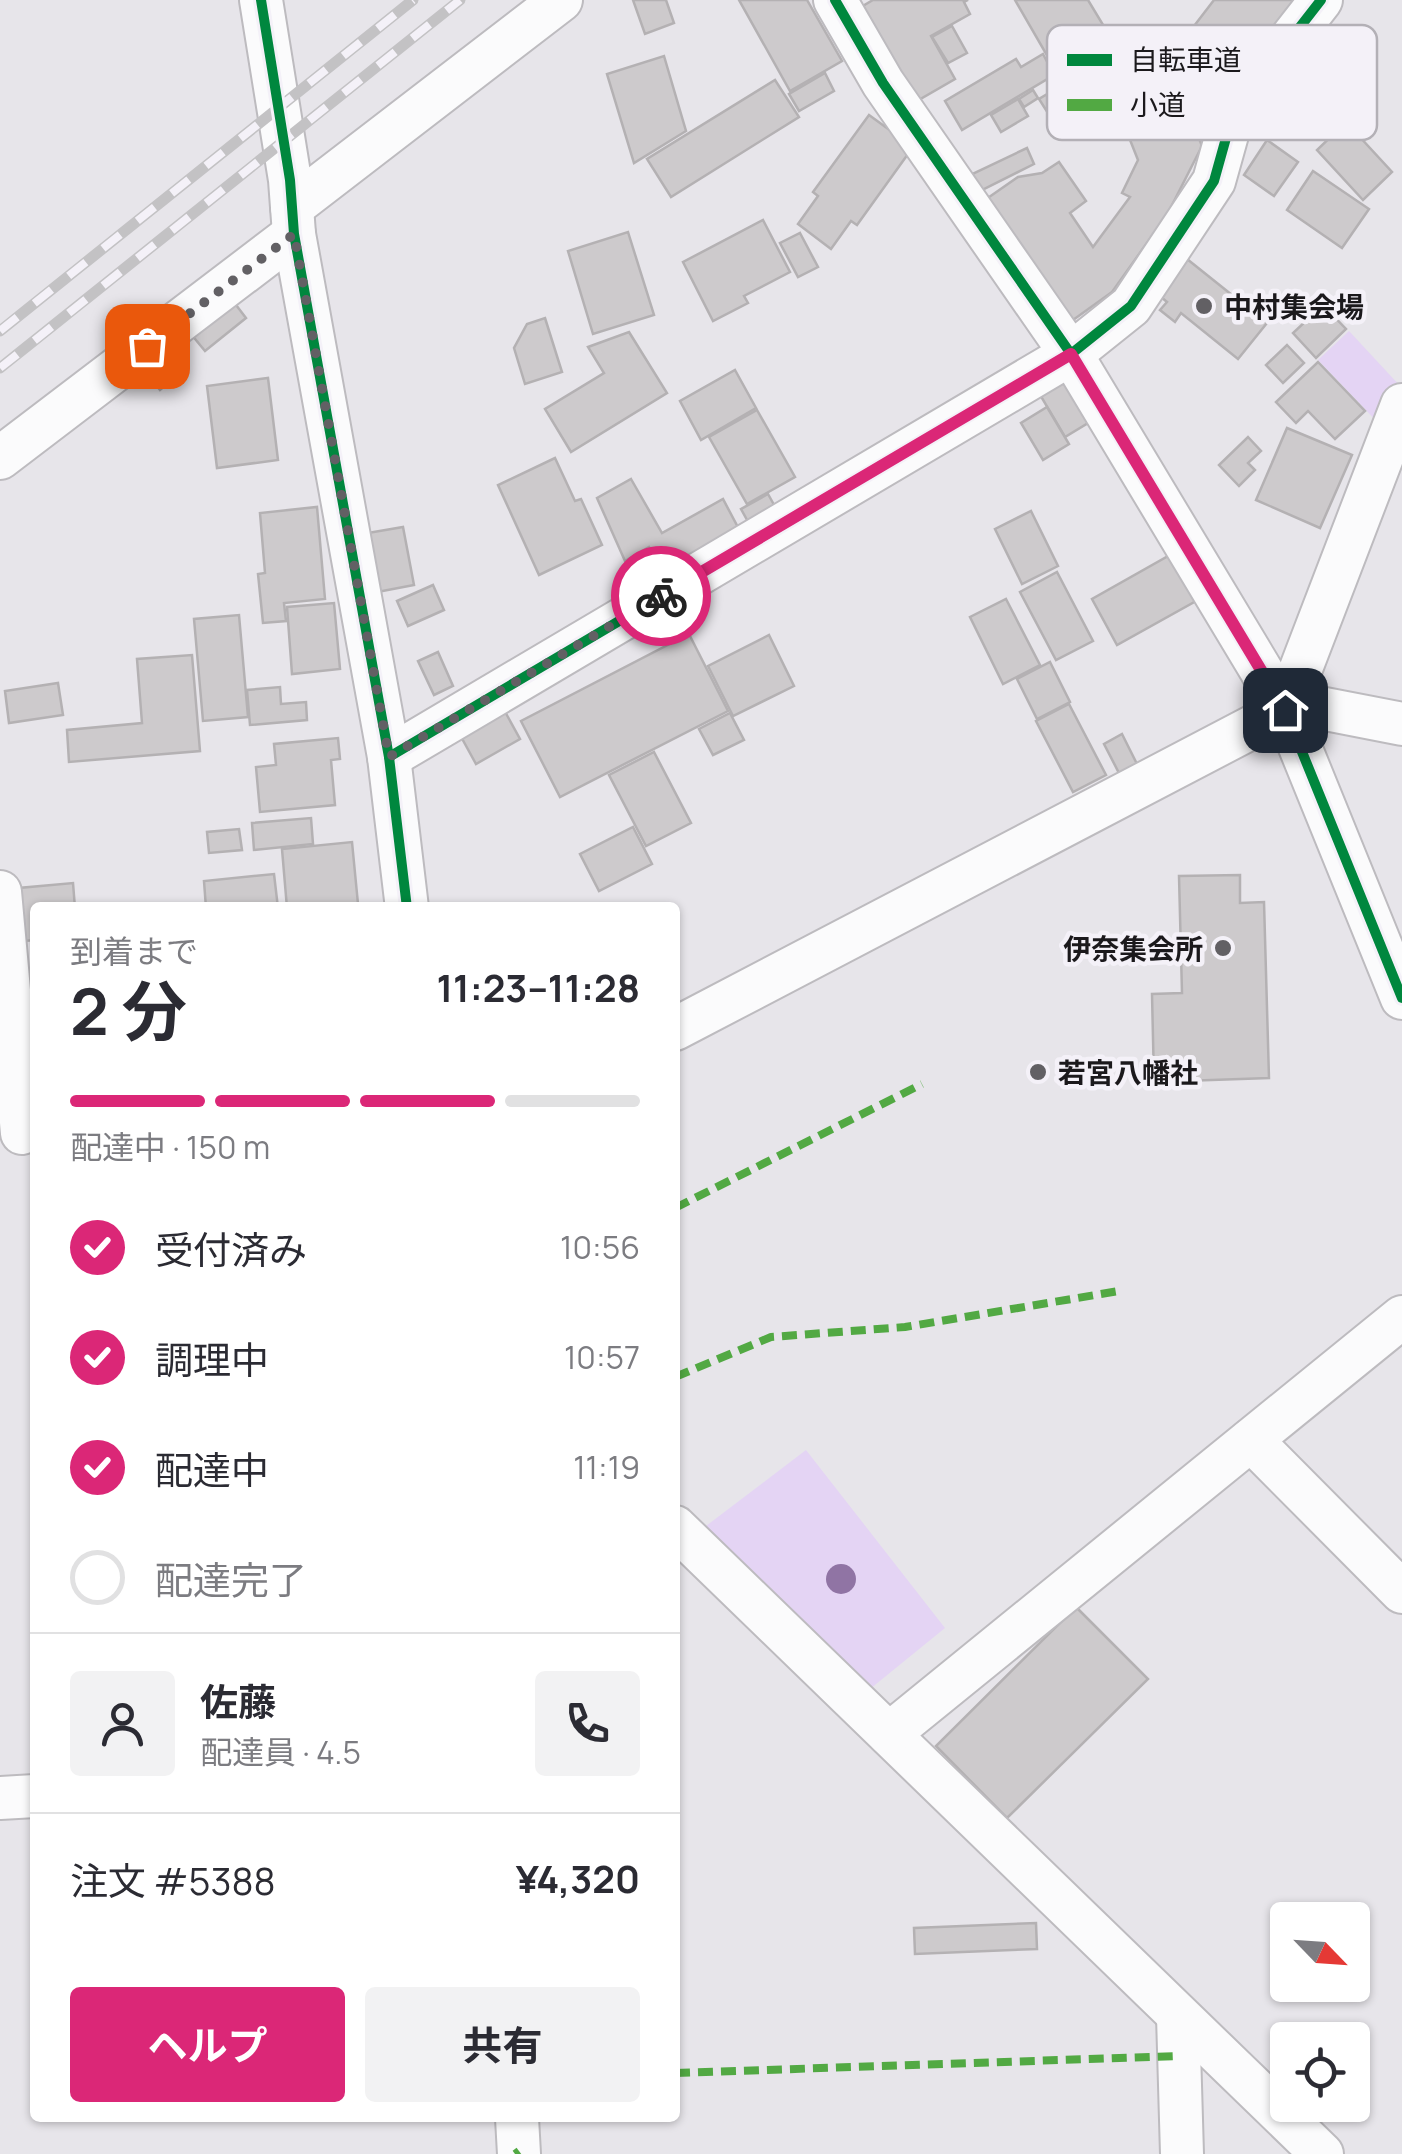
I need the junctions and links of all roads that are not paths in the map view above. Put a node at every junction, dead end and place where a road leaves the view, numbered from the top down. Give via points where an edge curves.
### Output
1 (261, 0) edge
2 (562, 0) edge
3 (834, 0) edge
4 (1321, 0) edge
5 (1302, 25) edge
6 (1226, 140) edge
7 (293, 220) junction
8 (1071, 354) junction
9 (1402, 405) edge
10 (0, 458) edge
11 (1285, 710) junction
12 (1402, 724) edge
13 (389, 757) junction
14 (1357, 886) junction
15 (0, 892) edge
16 (406, 902) edge
17 (1402, 930) edge
18 (1402, 998) edge
19 (680, 1026) edge
20 (19, 1133) edge
21 (1402, 1318) edge
22 (1251, 1440) junction
23 (680, 1532) edge
24 (1402, 1592) edge
25 (889, 1734) junction
26 (30, 1796) edge
27 (0, 1798) edge
28 (1178, 2016) junction
29 (517, 2122) edge
30 (519, 2154) edge
31 (1182, 2154) edge
32 (1322, 2154) edge

1 - 7 street
2 - 7 street
3 - 8 street via 883,83
4 - 5 street
6 - 8 street via 1214,181 1131,306
7 - 10 street
7 - 13 street
8 - 11 street
8 - 13 street
9 - 11 street
11 - 12 street via 1315,706
11 - 14 street
11 - 19 street
13 - 16 street
14 - 17 street
14 - 18 street
15 - 20 street
21 - 22 street
22 - 24 street
22 - 25 street
23 - 25 street
25 - 28 street
26 - 27 street
28 - 31 street
28 - 32 street
29 - 30 street

